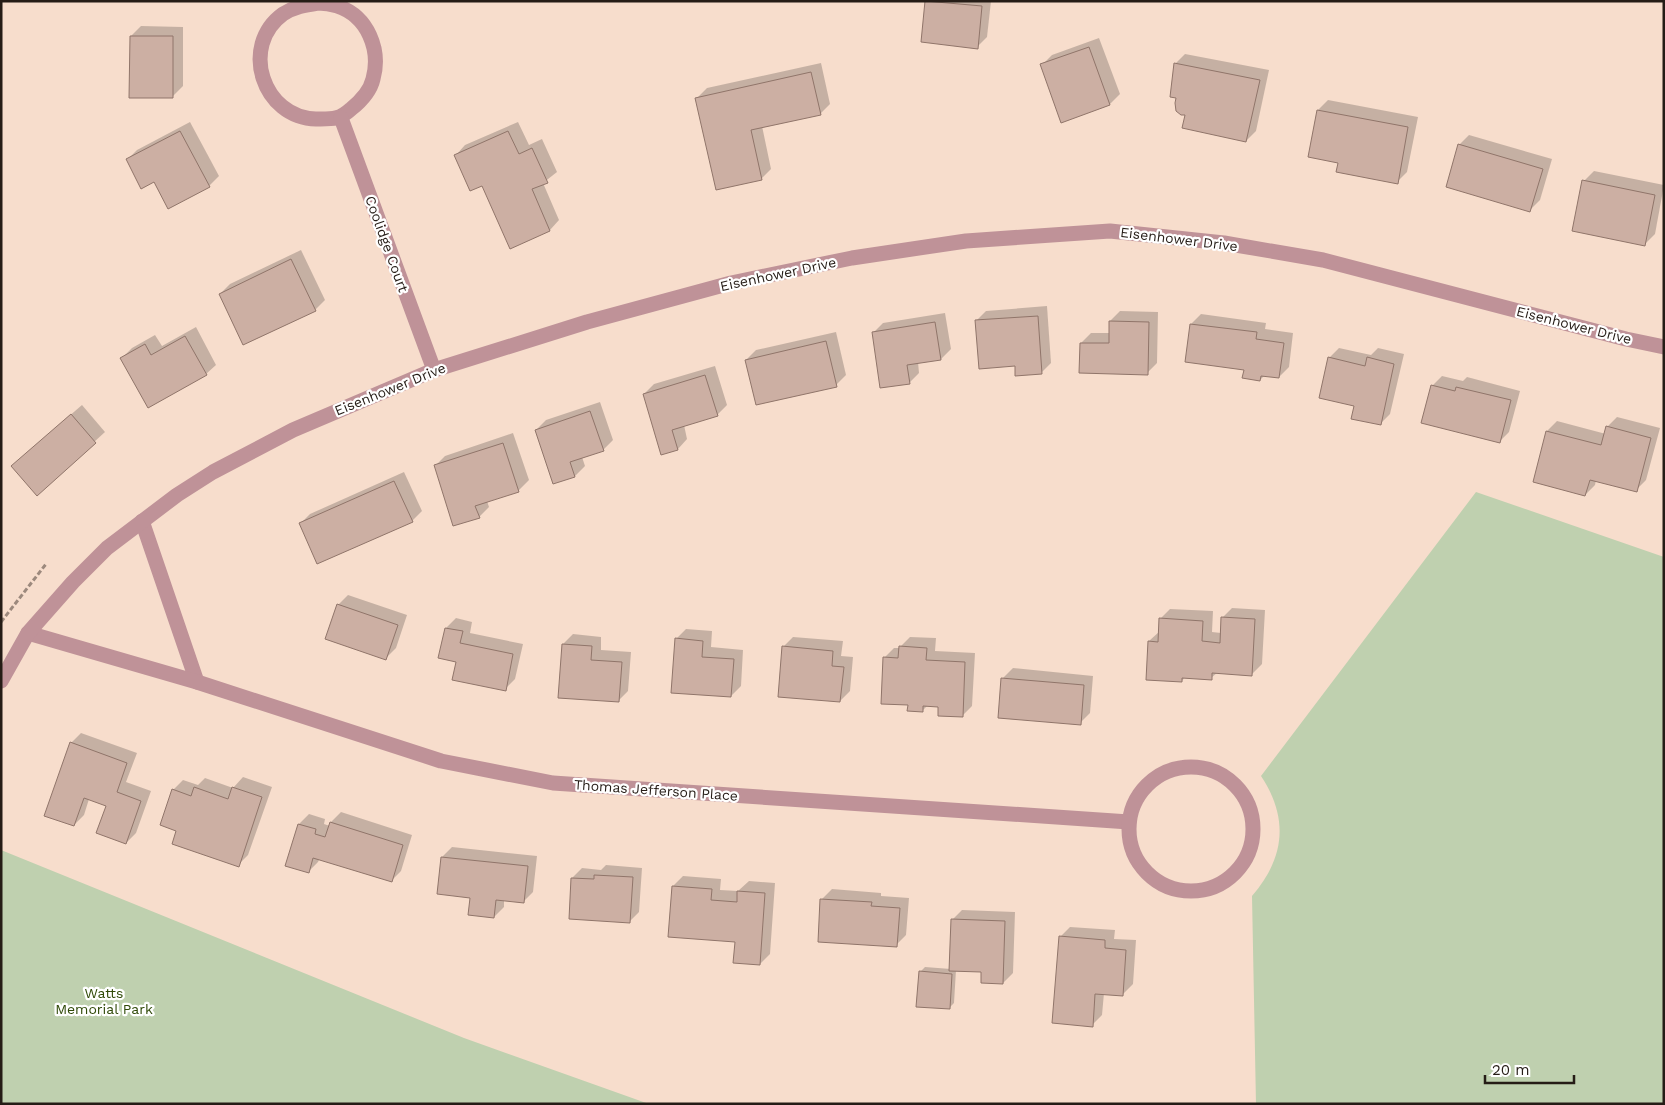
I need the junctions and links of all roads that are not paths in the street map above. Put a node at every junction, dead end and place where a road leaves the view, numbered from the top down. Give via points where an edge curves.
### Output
1 (341, 118) junction
2 (1664, 347) edge
3 (434, 370) junction
4 (142, 521) junction
5 (28, 632) junction
6 (1, 681) edge
7 (197, 682) junction
8 (1129, 822) junction

1 - 1 street via 308,119 290,112 274,100 264,84 261,46 269,29 282,15 299,6 318,2 337,6 354,15 367,30 375,48 376,67 371,86 360,102
1 - 3 street, Coolidge Court
2 - 3 street, Eisenhower Drive via 1322,260 1224,243 1110,231 966,241 852,258 663,301
3 - 4 street, Eisenhower Drive via 285,434 213,472
4 - 5 street, Eisenhower Drive via 107,548
4 - 7 street
5 - 6 street, Eisenhower Drive
5 - 7 street, Thomas Jefferson Place
7 - 8 street, Thomas Jefferson Place via 440,761 553,783
8 - 8 street via 1130,843 1139,863 1153,878 1171,889 1192,892 1212,888 1230,878 1244,862 1252,844 1254,823 1248,804 1237,787 1221,774 1202,768 1182,768 1162,774 1146,786 1135,803

